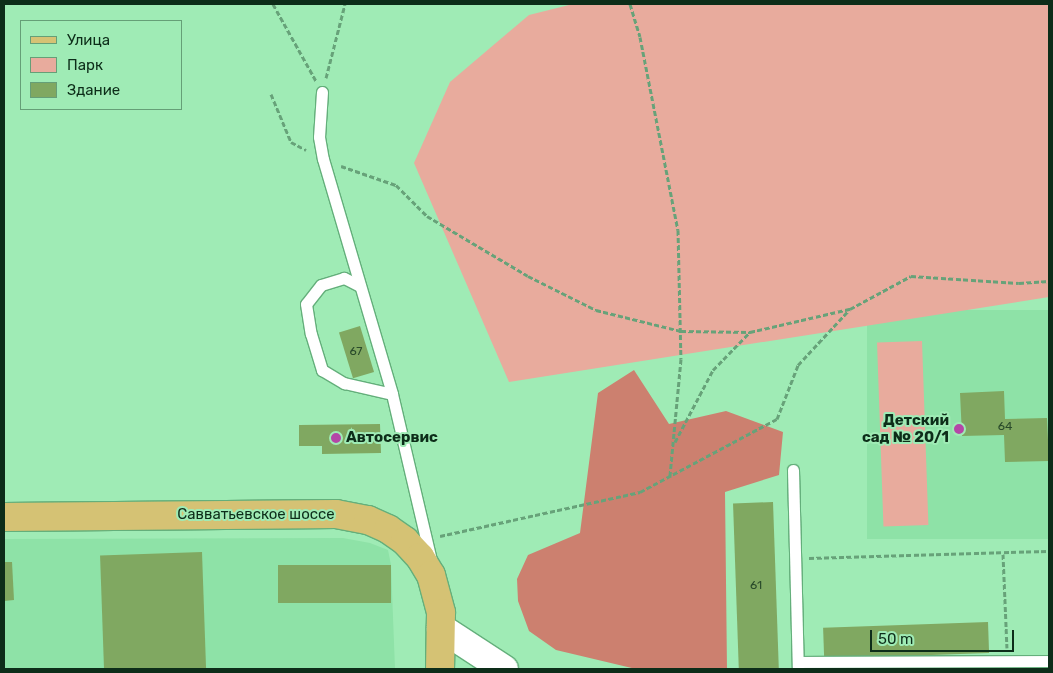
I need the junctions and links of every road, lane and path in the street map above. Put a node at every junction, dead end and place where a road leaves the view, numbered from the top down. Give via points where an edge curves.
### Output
1 (273, 4) edge
2 (345, 4) edge
3 (630, 4) edge
4 (322, 92) junction
5 (271, 94) dead end
6 (323, 159) junction
7 (1049, 281) edge
8 (360, 286) junction
9 (850, 309) junction
10 (681, 332) junction
11 (750, 332) junction
12 (392, 394) junction
13 (673, 445) junction
14 (793, 470) dead end
15 (670, 476) junction
16 (4, 517) edge
17 (427, 539) junction
18 (1049, 551) edge
19 (1003, 554) junction
20 (796, 558) junction
21 (435, 584) junction
22 (441, 628) junction
23 (1008, 661) junction
24 (1049, 661) edge
25 (798, 666) edge
26 (440, 669) edge
27 (504, 669) edge

1 - 4 path
2 - 4 path
3 - 10 path via 640,37 678,230
4 - 6 lane via 319,137
5 - 6 path via 291,142
6 - 8 lane
6 - 10 path via 396,186 427,216 528,276 596,310
7 - 9 path via 911,276
8 - 12 lane
8 - 12 lane via 344,278 321,285 306,304 310,334 322,370 344,383
9 - 11 path
9 - 15 path via 798,365 777,419
10 - 11 path
10 - 13 path via 682,359
11 - 13 path via 713,370
12 - 17 lane
13 - 15 path
14 - 20 lane
15 - 17 path via 640,492
16 - 21 main road, Савватьевское шоссе via 353,516 378,524 405,541 420,556
17 - 21 lane
18 - 19 path
19 - 20 path
19 - 23 path
20 - 25 lane
21 - 22 main road, Савватьевское шоссе
22 - 26 main road, Савватьевское шоссе
22 - 27 street
23 - 24 lane
23 - 25 lane

